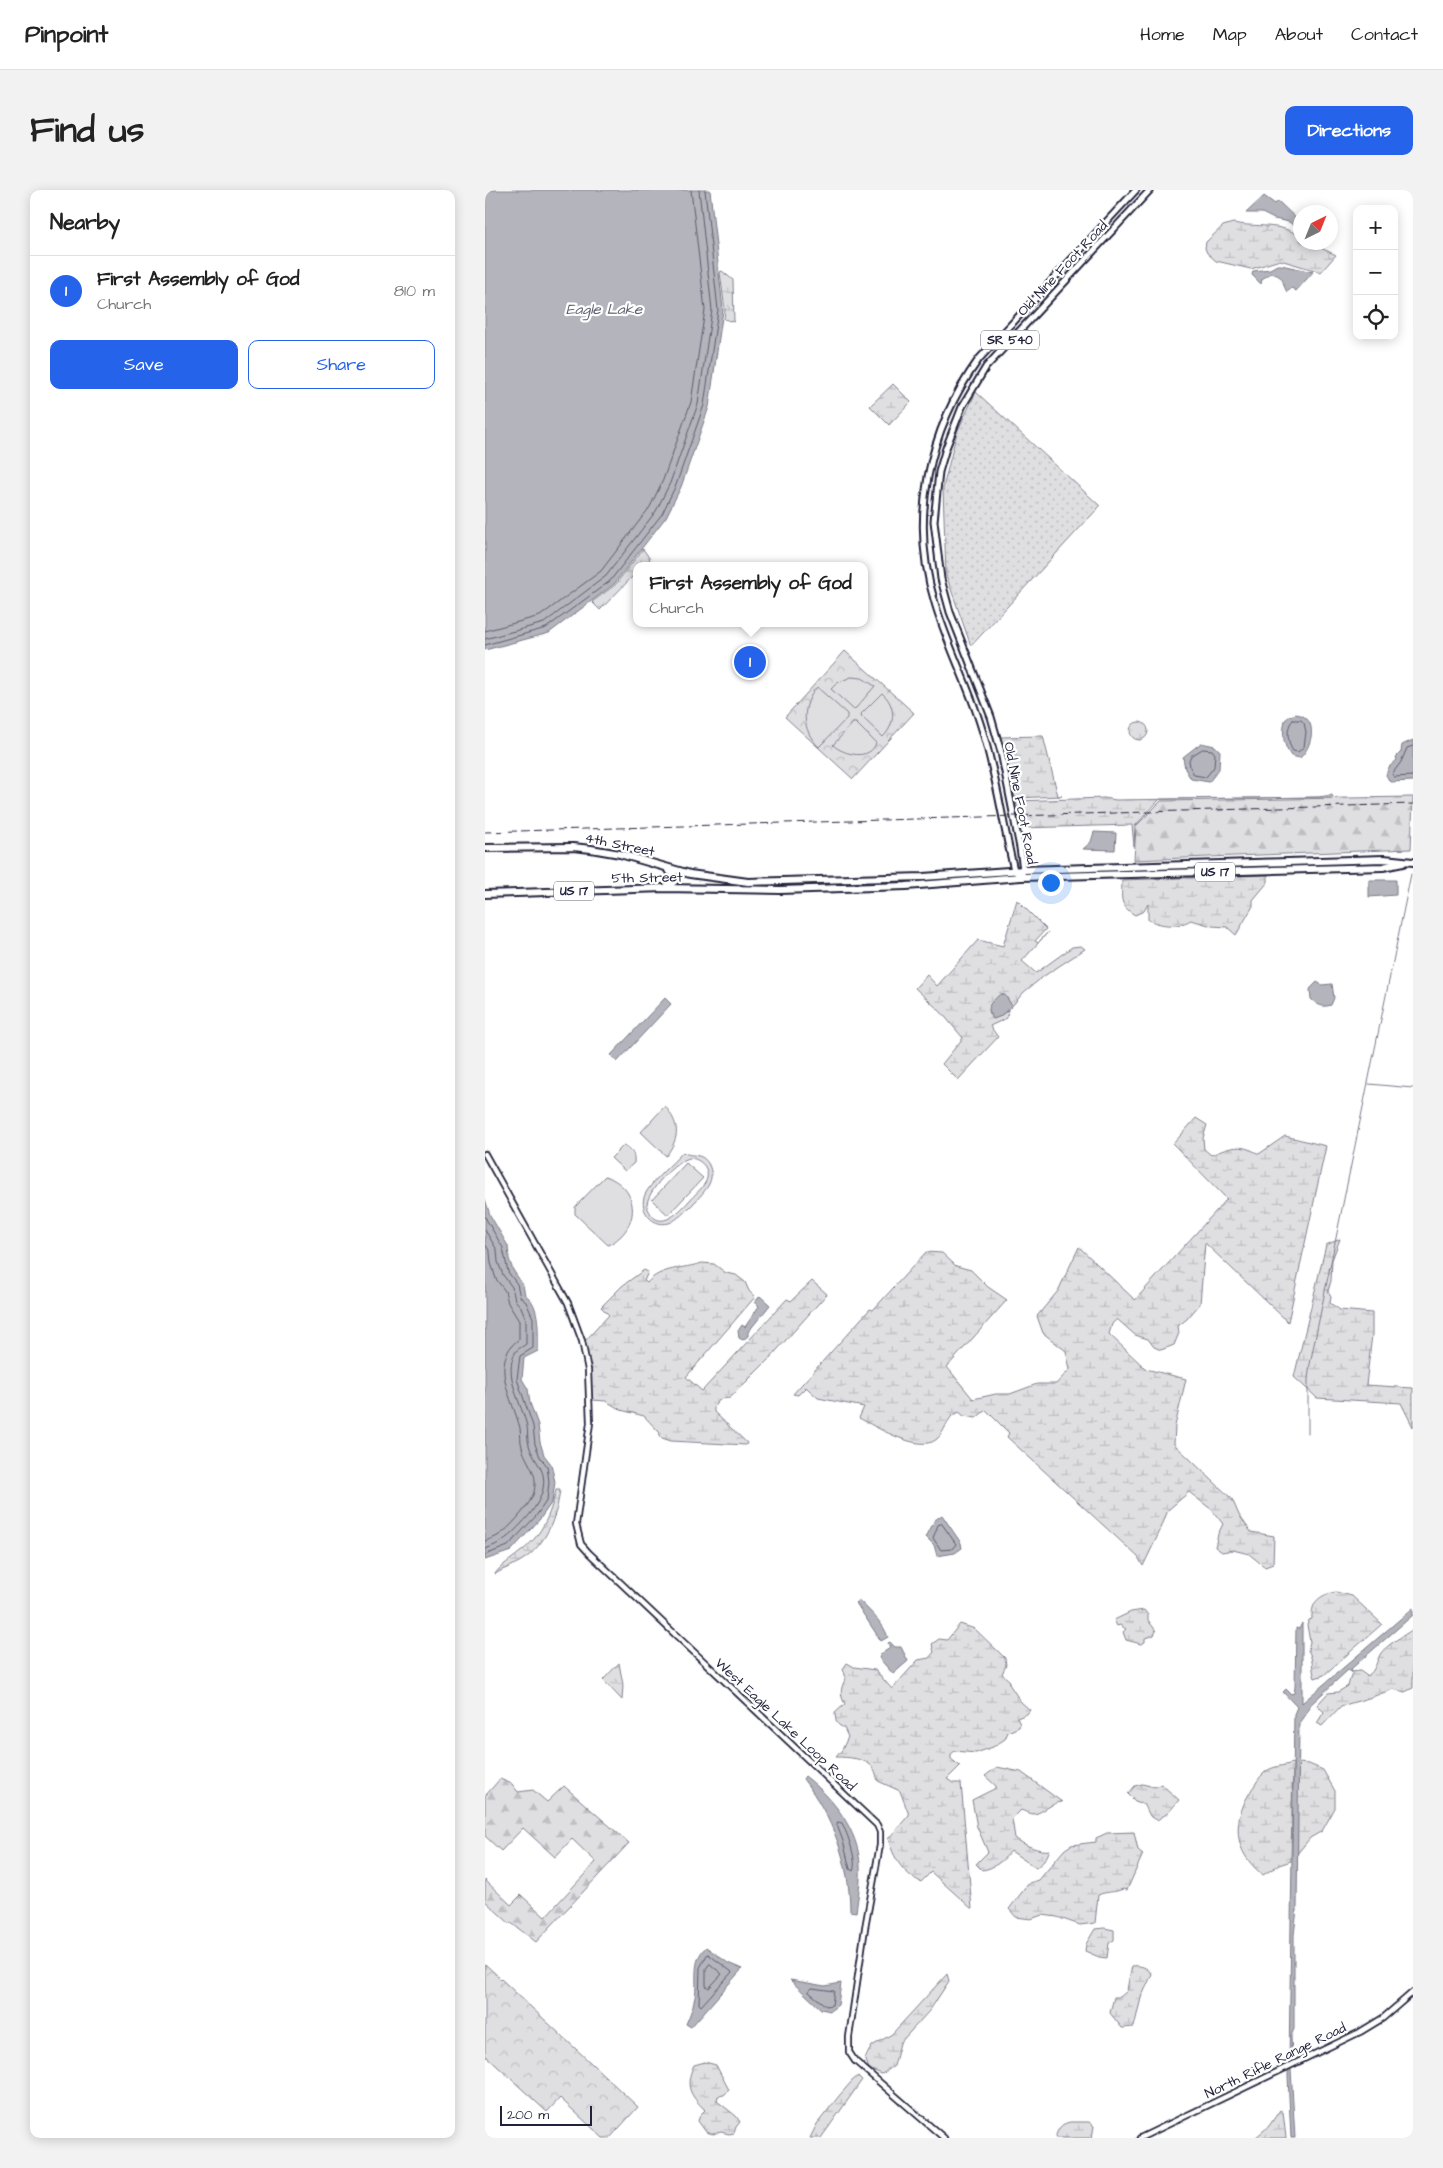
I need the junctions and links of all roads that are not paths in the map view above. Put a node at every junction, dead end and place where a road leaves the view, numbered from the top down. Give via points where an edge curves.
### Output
1 (1136, 190) edge
2 (1150, 190) edge
3 (485, 848) edge
4 (1411, 862) edge
5 (1215, 864) junction
6 (1147, 866) junction
7 (1114, 867) junction
8 (665, 868) junction
9 (1014, 870) junction
10 (1023, 870) junction
11 (1215, 872) junction
12 (1116, 875) junction
13 (1066, 876) junction
14 (1021, 877) junction
15 (844, 880) junction
16 (664, 888) junction
17 (845, 888) junction
18 (485, 894) edge
19 (485, 1154) edge
20 (1413, 1992) edge
21 (944, 2138) edge
22 (1140, 2138) edge

1 - 9 main road, Old Nine Foot Road / SR 540 via 979,359 944,421 927,478 923,538 930,583 981,725 1001,800
2 - 10 main road, Old Nine Foot Road / SR 540 via 986,367 962,407 939,472 935,525 941,579 950,612 996,733
3 - 8 highway, 4th Street / US 17 via 591,849 621,854
4 - 5 highway, US 17 via 1384,859
4 - 11 highway, US 17 via 1383,867
5 - 6 highway, US 17
5 - 11 highway
6 - 7 highway, US 17
6 - 12 highway
7 - 10 highway, US 17
7 - 13 highway via 1108,872
8 - 15 highway, 4th Street / US 17 via 708,878 748,882
8 - 16 highway via 675,878
9 - 10 highway, US 17
9 - 14 main road, Old Nine Foot Road
9 - 15 highway, US 17
10 - 14 main road, Old Nine Foot Road / SR 540
11 - 12 highway, US 17
12 - 13 highway, US 17
13 - 14 highway, US 17
14 - 17 highway, US 17
15 - 17 highway
16 - 17 highway, 5th Street / US 17 via 749,891
16 - 18 highway, 5th Street / US 17
19 - 21 main road, West Eagle Lake Loop Road via 568,1303 587,1365 591,1411 576,1517 581,1544 878,1827 881,1845 865,1928 849,2052 860,2066
20 - 22 main road, North Rifle Range Road via 1383,2018 1360,2032

